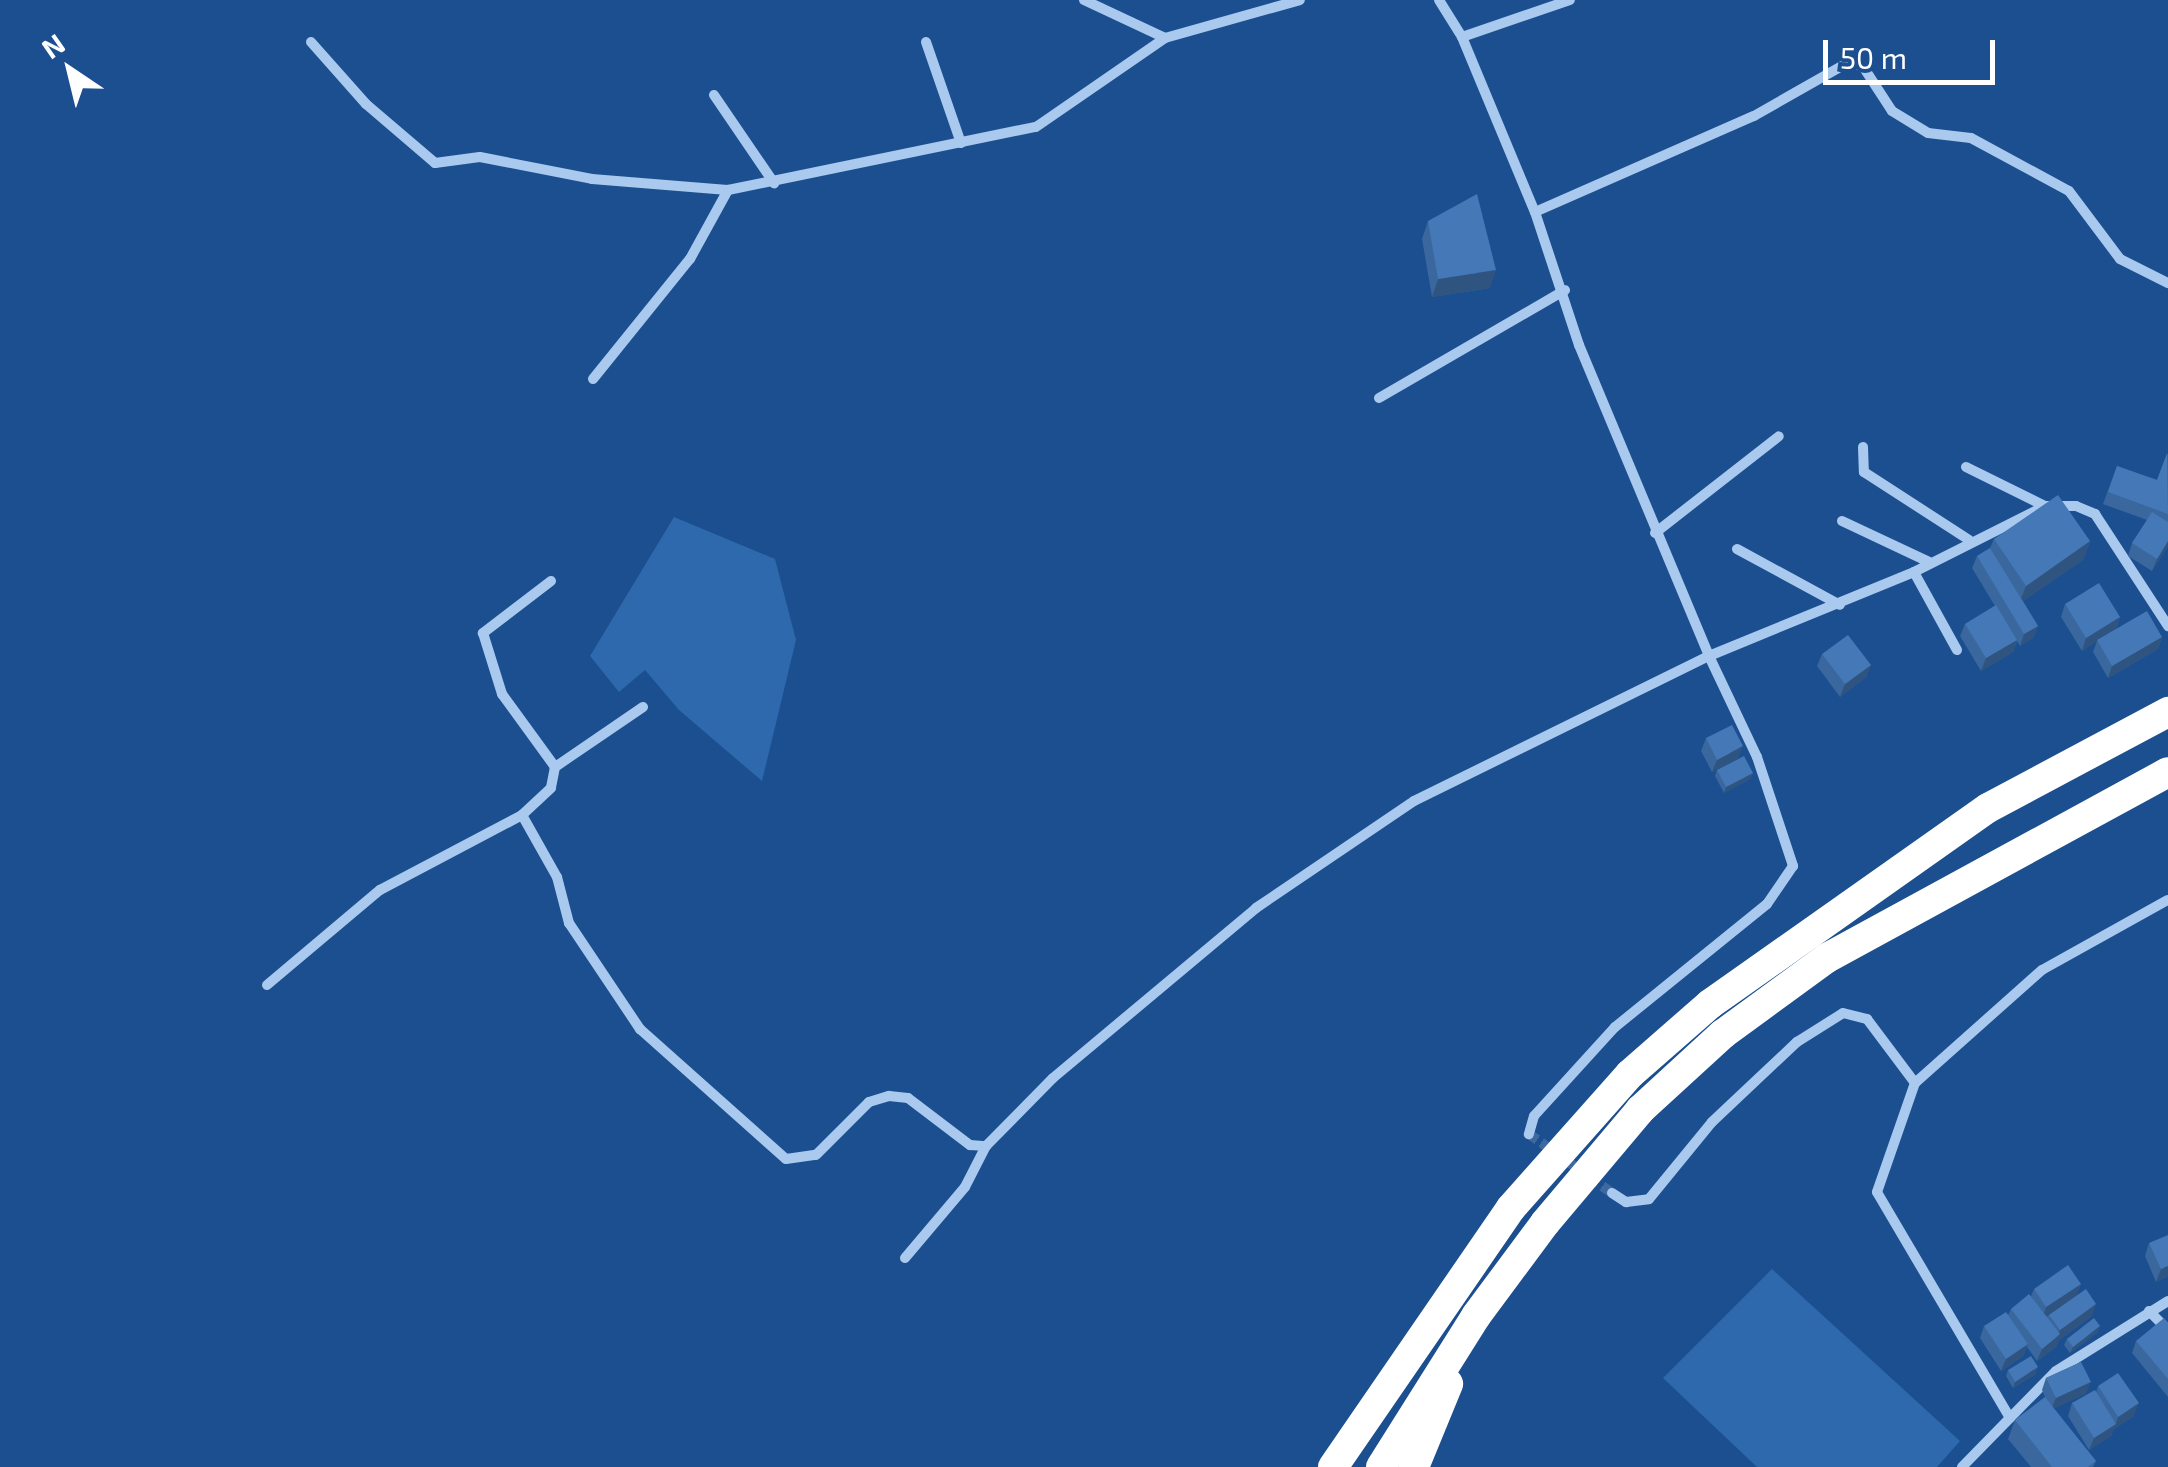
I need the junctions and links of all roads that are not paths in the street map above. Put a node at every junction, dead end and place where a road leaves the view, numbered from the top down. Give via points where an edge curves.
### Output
1 (1084, 0) edge
2 (1300, 0) edge
3 (1439, 0) edge
4 (1570, 0) edge
5 (1462, 37) junction
6 (1165, 38) junction
7 (311, 42) dead end
8 (926, 42) dead end
9 (714, 94) dead end
10 (961, 143) junction
11 (774, 183) junction
12 (728, 190) junction
13 (1535, 212) junction
14 (2168, 282) edge
15 (1564, 290) junction
16 (593, 380) dead end
17 (1380, 398) dead end
18 (1779, 436) dead end
19 (1863, 447) dead end
20 (1966, 467) dead end
21 (2045, 506) junction
22 (1842, 521) dead end
23 (1655, 533) junction
24 (1969, 540) junction
25 (1737, 549) dead end
26 (1929, 562) junction
27 (1914, 572) junction
28 (551, 581) dead end
29 (1840, 605) junction
30 (2168, 626) edge
31 (1956, 650) dead end
32 (1709, 656) junction
33 (643, 707) dead end
34 (2168, 712) edge
35 (556, 767) junction
36 (2168, 772) edge
37 (522, 816) junction
38 (2168, 900) edge
39 (267, 986) dead end
40 (1915, 1083) junction
41 (1530, 1134) dead end
42 (986, 1146) junction
43 (1612, 1194) tunnel mouth
44 (905, 1258) dead end
45 (2168, 1301) edge
46 (2148, 1311) junction
47 (1476, 1316) junction
48 (2168, 1330) edge
49 (1423, 1343) junction
50 (2010, 1418) junction
51 (1333, 1467) edge
52 (1350, 1467) edge
53 (1381, 1467) edge
54 (1414, 1467) edge
55 (1962, 1467) edge

1 - 6 street
2 - 6 street
3 - 5 street
4 - 5 street
5 - 13 street
6 - 10 street via 1036,127
7 - 12 street via 366,104 434,163 480,157 592,179
8 - 10 street
9 - 11 street
10 - 11 street
11 - 12 street
12 - 16 street via 690,259
13 - 14 street via 1754,116 1851,61 1864,68 1892,111 1916,126 1971,138 2069,192 2120,259
13 - 15 street
15 - 17 street
15 - 23 street via 1579,345
18 - 23 street
19 - 24 street via 1864,472
20 - 21 street
21 - 24 street
21 - 30 street via 2096,514
22 - 26 street
23 - 32 street
24 - 26 street
25 - 29 street
26 - 27 street
27 - 29 street
27 - 31 street
28 - 35 street via 483,632 502,694
29 - 32 street
32 - 41 street via 1757,757 1793,866 1767,904 1615,1027 1534,1116
32 - 42 street via 1414,801 1332,850 1054,1078
33 - 35 street
34 - 49 highway via 1988,808 1710,1004 1630,1074 1511,1208
35 - 37 street via 550,788
36 - 47 highway via 1827,958 1722,1034 1640,1110
37 - 39 street via 380,890
37 - 42 street via 558,878 570,923 640,1029 786,1159 816,1155 869,1102 889,1096 908,1098 970,1145
38 - 40 street via 2042,970
40 - 43 street via 1867,1019 1843,1014 1797,1042 1712,1122 1649,1199 1626,1202
40 - 50 street via 1876,1192
42 - 44 street via 965,1186
45 - 46 street
46 - 48 street
46 - 50 street via 2056,1371
47 - 53 highway
47 - 54 highway
49 - 51 highway
49 - 52 highway
50 - 55 street

